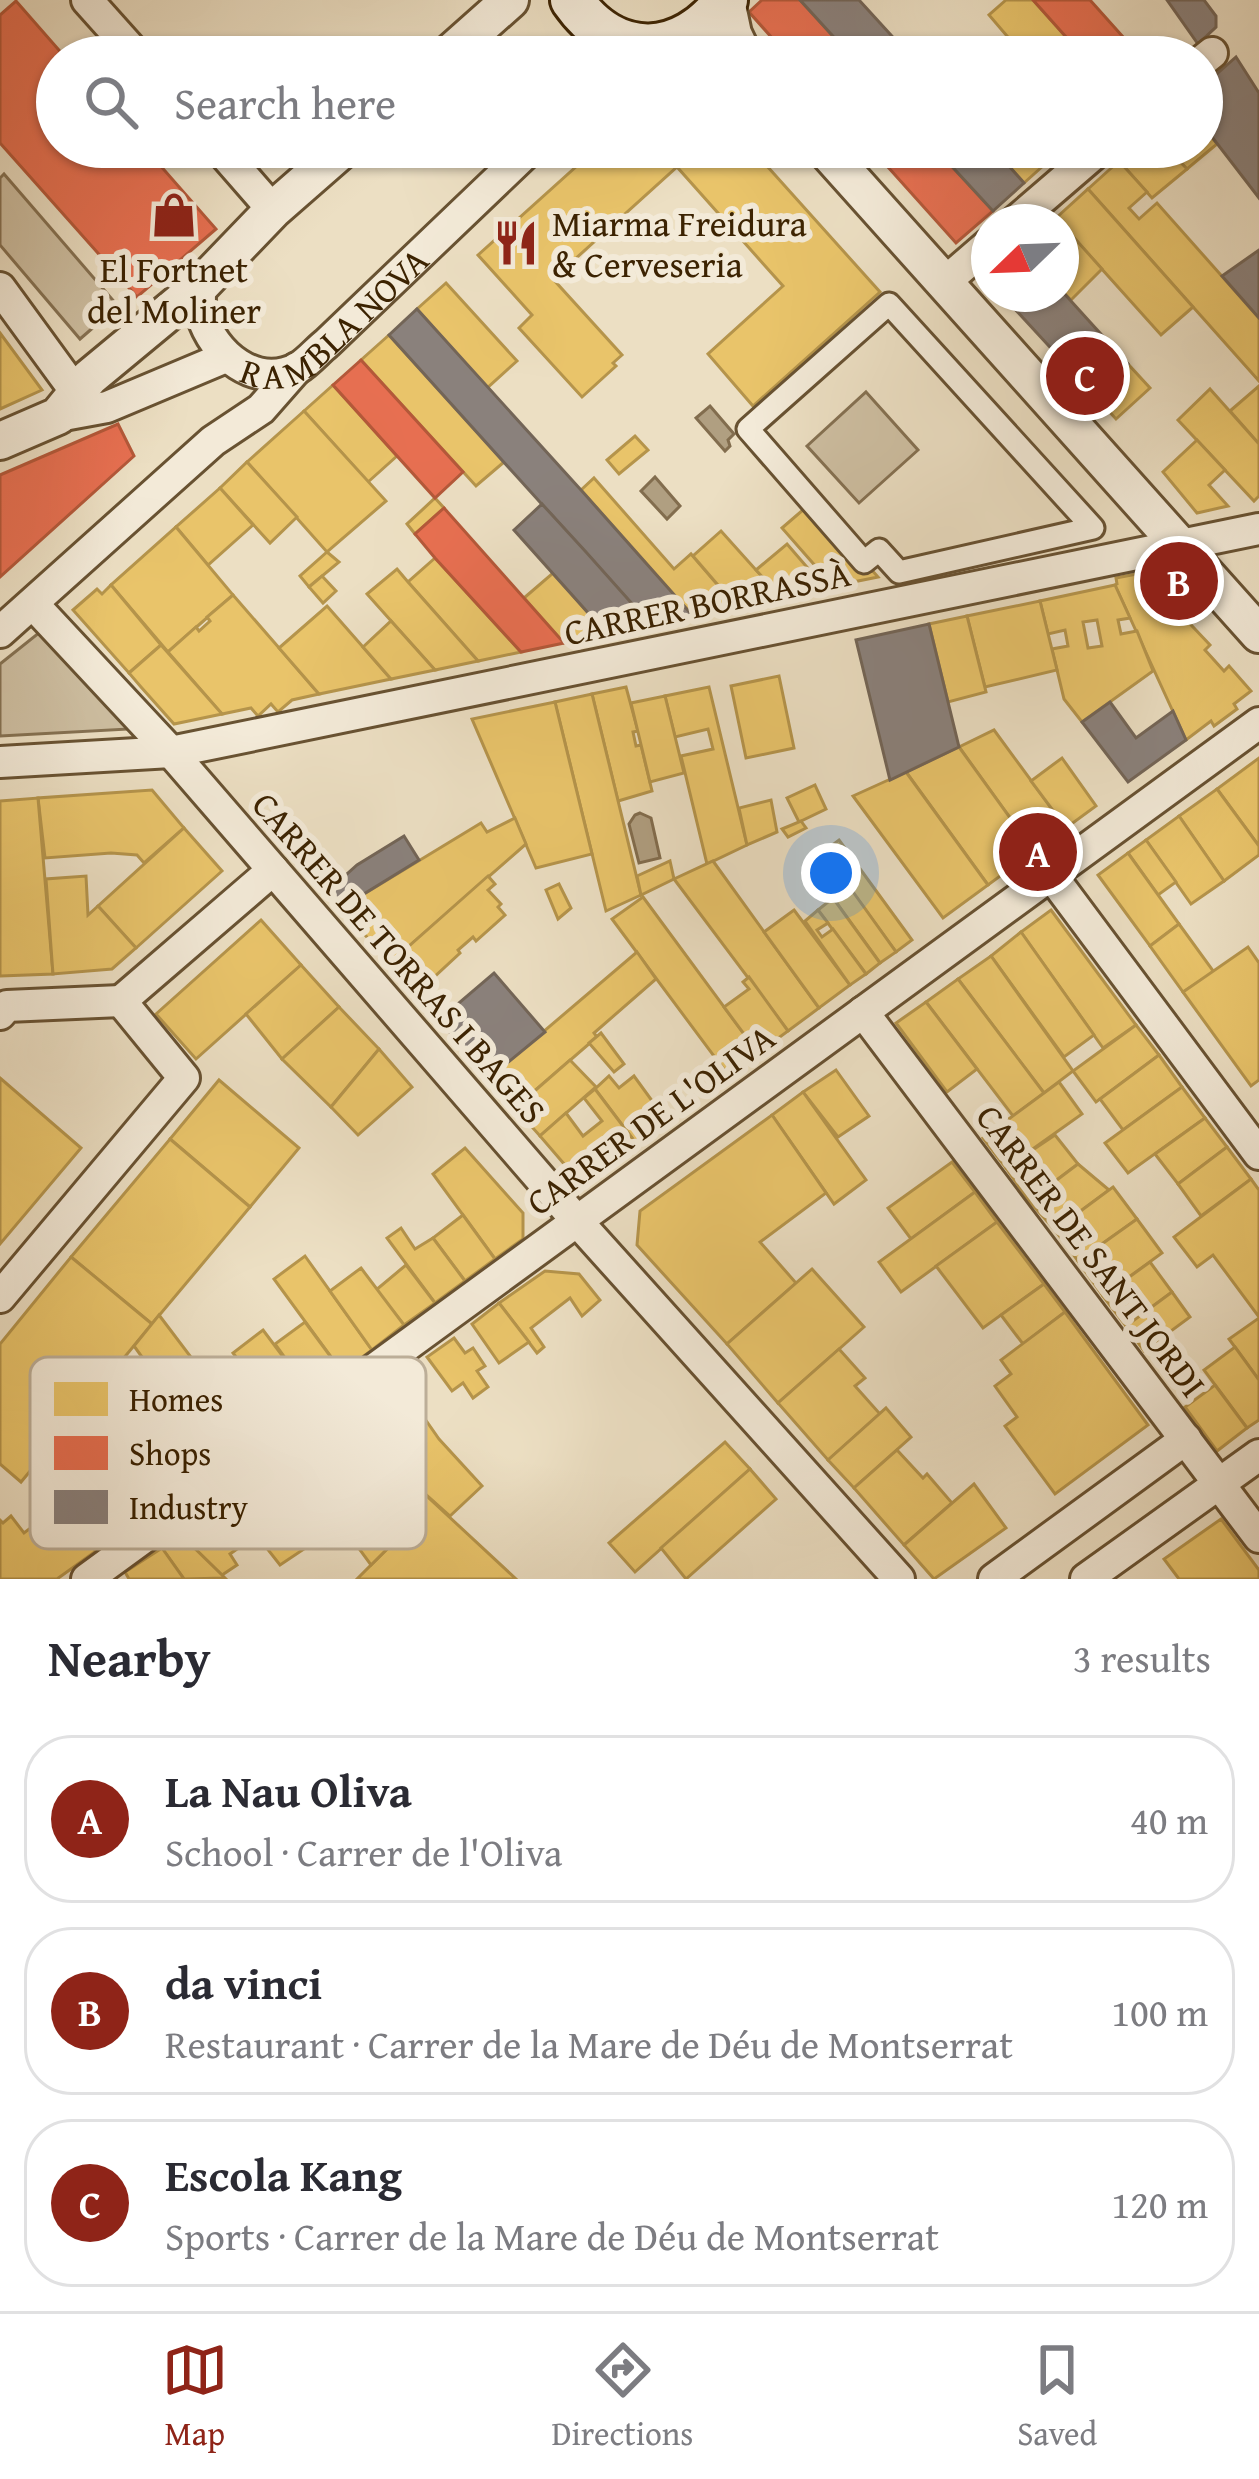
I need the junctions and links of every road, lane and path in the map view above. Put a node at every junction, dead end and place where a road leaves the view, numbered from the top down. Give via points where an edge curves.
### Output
1 (88, 0) edge
2 (510, 0) edge
3 (572, 0) edge
4 (726, 0) edge
5 (692, 34) junction
6 (120, 36) edge
7 (470, 36) edge
8 (609, 36) edge
9 (687, 36) edge
10 (698, 36) edge
11 (734, 36) edge
12 (237, 168) edge
13 (321, 168) edge
14 (510, 168) edge
15 (842, 168) edge
16 (1078, 168) edge
17 (1036, 204) edge
18 (274, 210) junction
19 (971, 260) edge
20 (944, 283) junction
21 (200, 286) junction
22 (0, 287) edge
23 (236, 363) junction
24 (297, 368) junction
25 (68, 405) junction
26 (0, 441) edge
27 (213, 441) junction
28 (1259, 529) edge
29 (1177, 544) junction
30 (899, 572) joint
31 (33, 604) junction
32 (0, 632) edge
33 (1259, 634) edge
34 (1259, 723) edge
35 (171, 752) junction
36 (0, 762) edge
37 (273, 870) junction
38 (1051, 875) junction
39 (121, 1001) junction
40 (863, 1012) junction
41 (0, 1014) edge
42 (1259, 1154) edge
43 (577, 1221) junction
44 (0, 1297) edge
45 (391, 1357) edge
46 (1186, 1439) junction
47 (1259, 1455) edge
48 (1219, 1484) junction
49 (1259, 1537) edge
50 (128, 1549) edge
51 (87, 1579) edge
52 (899, 1579) edge
53 (994, 1579) edge
54 (1086, 1579) edge

1 - 6 street
2 - 7 street
3 - 8 main road
4 - 5 main road
4 - 11 street
5 - 9 main road
5 - 10 street
12 - 18 street
13 - 18 street, RAMBLA NOVA
14 - 24 street, RAMBLA NOVA
15 - 20 street
16 - 17 street
18 - 21 street, RAMBLA NOVA
19 - 20 street
20 - 29 street
21 - 23 street, RAMBLA NOVA via 200,312
21 - 25 street
22 - 25 street
23 - 24 street, RAMBLA NOVA via 270,376
23 - 25 street via 107,407
23 - 27 street via 241,400
24 - 27 street via 261,409
25 - 26 street
27 - 31 street
28 - 29 street, CARRER BORRASSÀ
29 - 33 street
29 - 35 street, CARRER BORRASSÀ
30 - 30 street via 879,550 865,562 748,429 890,304 1093,528
31 - 32 street
31 - 35 street, CARRER DE TORRAS I BAGES
34 - 38 street, CARRER DE L'OLIVA
35 - 36 street, CARRER BORRASSÀ
35 - 37 street, CARRER DE TORRAS I BAGES
37 - 39 street
37 - 43 street, CARRER DE TORRAS I BAGES
38 - 40 street, CARRER DE L'OLIVA
38 - 42 street
39 - 41 street via 7,1006
39 - 44 street via 184,1078
40 - 43 street, CARRER DE L'OLIVA
40 - 46 street, CARRER DE SANT JORDI
43 - 45 street, CARRER DE L'OLIVA
43 - 52 street, CARRER DE TORRAS I BAGES
46 - 48 street, CARRER DE SANT JORDI
46 - 53 street
47 - 48 street
48 - 49 street, CARRER DE SANT JORDI
48 - 54 street
50 - 51 street, CARRER DE L'OLIVA

